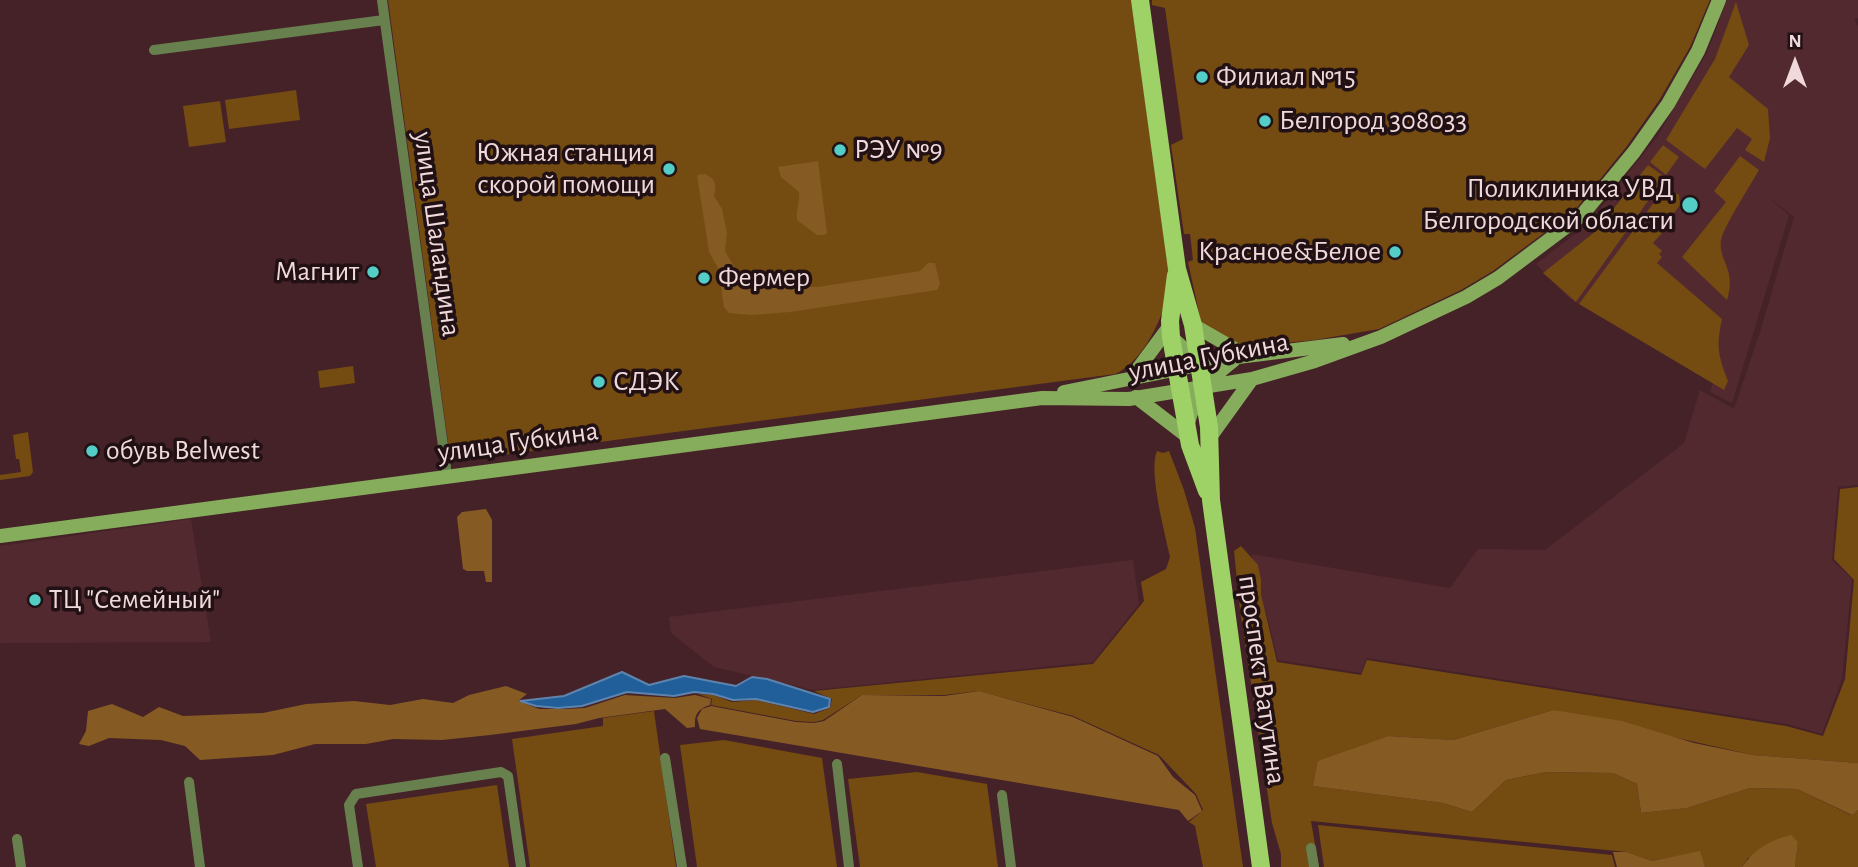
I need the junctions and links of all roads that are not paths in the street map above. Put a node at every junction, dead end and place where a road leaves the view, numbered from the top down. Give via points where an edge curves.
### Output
1 (382, 0) edge
2 (1140, 0) edge
3 (1719, 0) edge
4 (384, 20) junction
5 (154, 50) dead end
6 (1177, 269) junction
7 (1194, 328) junction
8 (1170, 332) junction
9 (1381, 337) junction
10 (1242, 356) junction
11 (1187, 362) junction
12 (1138, 376) junction
13 (1248, 379) junction
14 (1172, 386) junction
15 (1204, 388) junction
16 (1140, 396) junction
17 (1042, 398) junction
18 (1210, 432) junction
19 (1188, 433) junction
20 (1205, 469) junction
21 (447, 475) junction
22 (0, 536) edge
23 (665, 758) dead end
24 (837, 764) dead end
25 (188, 782) dead end
26 (1002, 795) dead end
27 (17, 839) dead end
28 (1311, 848) dead end
29 (21, 867) edge
30 (200, 867) edge
31 (358, 867) edge
32 (521, 867) edge
33 (682, 867) edge
34 (849, 867) edge
35 (1011, 867) edge
36 (1261, 867) edge
37 (1314, 867) edge

1 - 4 street, улица Шаландина
2 - 6 main road, проспект Ватутина
3 - 9 main road, улица Губкина via 1698,51 1668,104 1582,215 1466,297
4 - 5 street
4 - 21 street, улица Шаландина
6 - 7 main road, проспект Ватутина
6 - 8 main road, проспект Ватутина
7 - 8 main road via 1185,341
7 - 10 main road
7 - 11 main road, проспект Ватутина
8 - 11 main road, проспект Ватутина
8 - 12 main road
9 - 10 main road, улица Губкина
9 - 13 main road, улица Губкина
10 - 11 main road, улица Губкина
10 - 13 main road via 1233,369
10 - 15 main road
11 - 12 main road, улица Губкина
11 - 14 main road, проспект Ватутина
11 - 15 main road, проспект Ватутина
12 - 14 main road
12 - 16 main road via 1150,384
12 - 17 main road, улица Губкина
13 - 15 main road, улица Губкина
13 - 18 main road
14 - 15 main road
14 - 16 main road, улица Губкина
14 - 19 main road, проспект Ватутина
15 - 18 main road, проспект Ватутина
15 - 19 main road
16 - 17 main road, улица Губкина
16 - 19 main road
17 - 21 main road, улица Губкина
18 - 19 main road via 1198,420
18 - 20 main road, проспект Ватутина
19 - 20 main road, проспект Ватутина
20 - 36 main road, проспект Ватутина
21 - 22 main road, улица Губкина
23 - 33 street
24 - 34 street
25 - 30 street
26 - 35 street
27 - 29 street
28 - 37 street
31 - 32 street via 349,805 356,794 501,772 508,776

